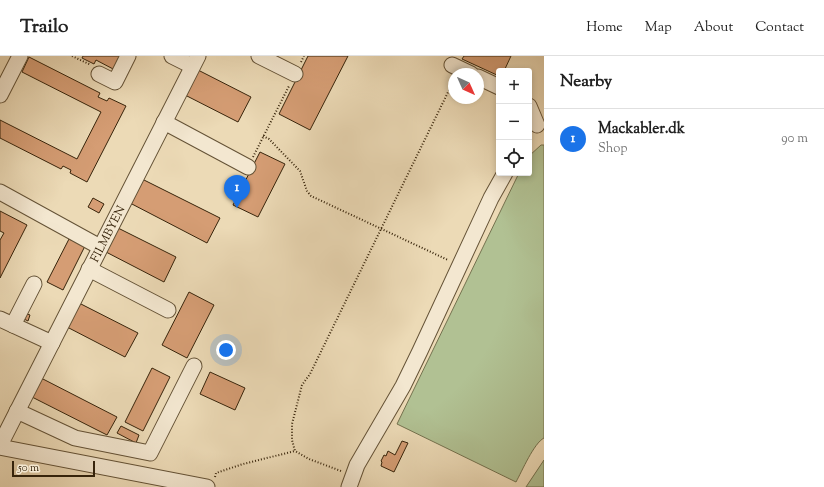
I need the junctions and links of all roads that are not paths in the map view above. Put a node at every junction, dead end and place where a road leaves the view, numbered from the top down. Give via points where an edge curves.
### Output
1 (20, 56) edge
2 (128, 56) edge
3 (172, 56) edge
4 (259, 56) edge
5 (195, 61) edge
6 (99, 74) road end
7 (295, 74) road end
8 (484, 80) edge
9 (496, 86) edge
10 (0, 95) edge
11 (532, 114) edge
12 (164, 122) junction
13 (537, 127) edge
14 (248, 167) road end
15 (503, 176) edge
16 (0, 192) edge
17 (100, 247) junction
18 (89, 269) junction
19 (34, 284) dead end
20 (168, 310) dead end
21 (6, 322) edge
22 (52, 343) junction
23 (194, 366) dead end
24 (17, 411) junction
25 (0, 446) edge
26 (210, 484) edge
27 (349, 487) edge

1 - 10 street
2 - 6 street via 115,82
3 - 5 street
4 - 7 street
5 - 12 street, FILMBYEN
8 - 9 street
11 - 13 street
12 - 14 street
12 - 17 street, FILMBYEN
15 - 27 street via 420,352 357,465
16 - 17 street
17 - 18 street, FILMBYEN
18 - 20 street
18 - 22 street, FILMBYEN
19 - 21 street
21 - 22 street
22 - 24 street, FILMBYEN
23 - 24 street via 150,453 75,438
24 - 25 street, FILMBYEN
25 - 26 street

